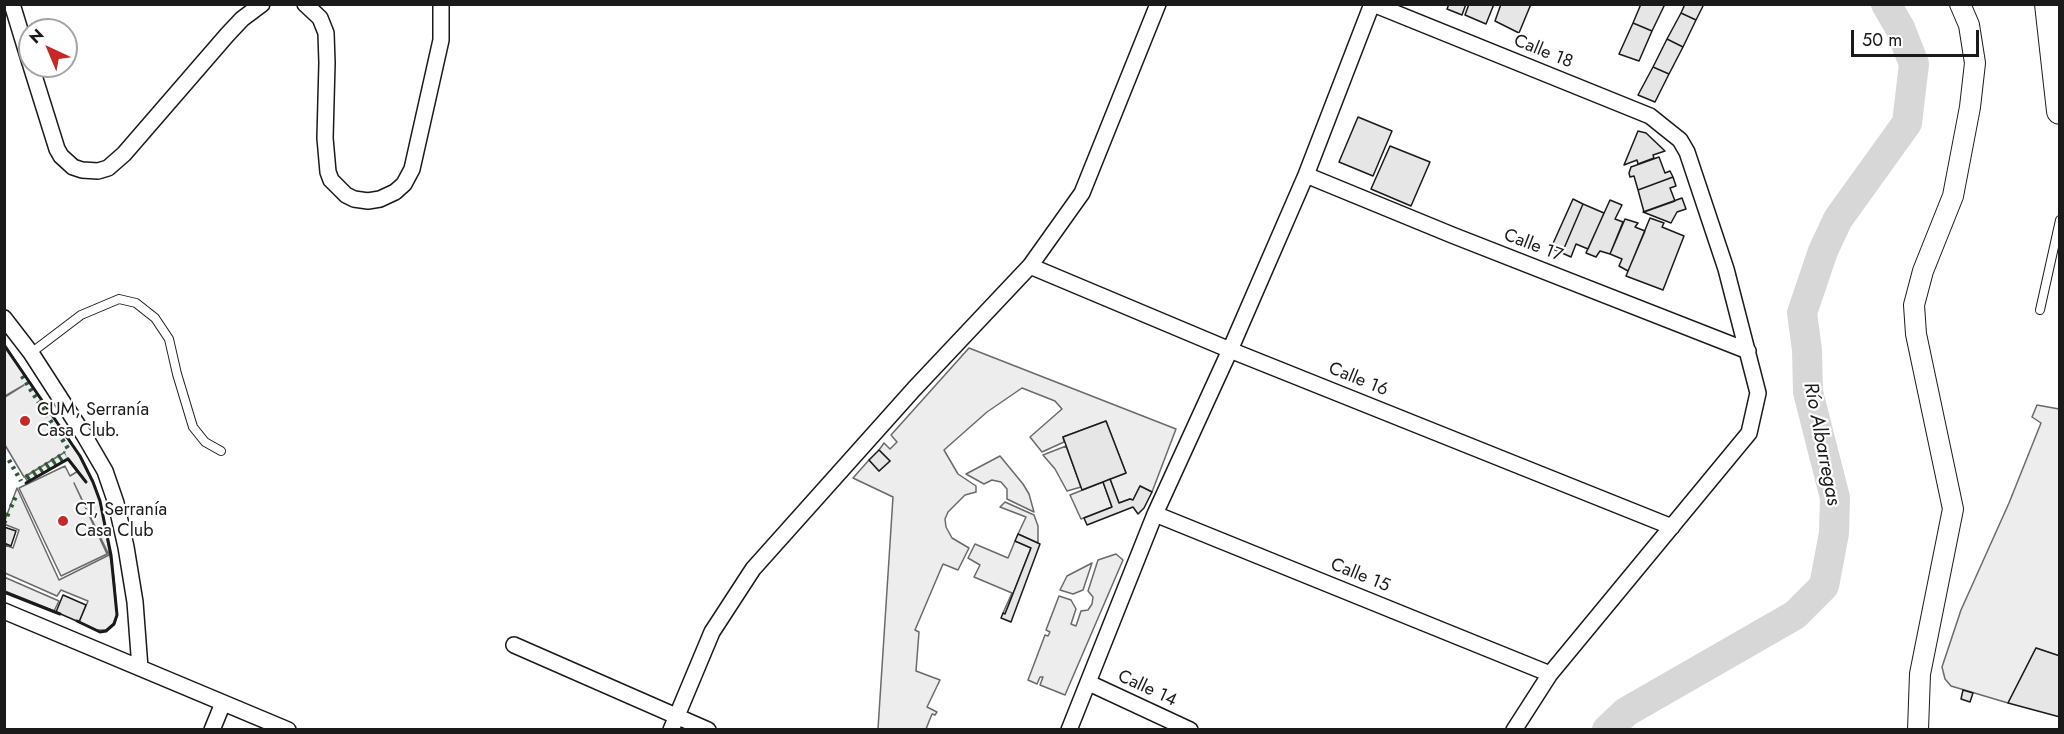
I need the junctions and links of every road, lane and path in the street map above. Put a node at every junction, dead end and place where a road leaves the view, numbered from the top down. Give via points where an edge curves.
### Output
1 (12, 4) edge
2 (262, 4) edge
3 (305, 4) edge
4 (441, 4) edge
5 (1158, 4) edge
6 (1372, 4) edge
7 (1960, 4) edge
8 (2048, 4) edge
9 (18, 24) edge
10 (34, 78) edge
11 (2060, 111) edge
12 (1306, 175) junction
13 (2060, 220) edge
14 (1030, 266) junction
15 (2040, 310) dead end
16 (4, 318) edge
17 (1230, 350) junction
18 (1748, 351) junction
19 (31, 353) junction
20 (221, 451) dead end
21 (1155, 514) junction
22 (1672, 527) junction
23 (4, 611) edge
24 (514, 645) dead end
25 (141, 668) junction
26 (1550, 674) junction
27 (1089, 683) junction
28 (223, 703) junction
29 (673, 723) edge
30 (212, 729) edge
31 (288, 729) edge
32 (708, 729) edge
33 (1069, 729) edge
34 (1190, 729) edge
35 (1514, 729) edge
36 (1918, 729) edge

1 - 9 street
2 - 10 street via 242,19 108,168 82,170 61,156
3 - 4 street via 320,18 326,33 328,172 346,195 368,201 395,192 412,169 441,40
5 - 14 street via 1082,193
6 - 12 street
6 - 18 street, Calle 18 via 1650,116 1680,140 1726,269
7 - 36 street via 1969,25 1974,63 1970,107 1953,195 1914,305 1916,334 1953,510 1920,674
8 - 11 highway
12 - 17 street
12 - 18 street, Calle 17
13 - 15 lane
14 - 17 street, Calle 16
14 - 29 street via 753,569 712,632
16 - 19 street
17 - 21 street
17 - 22 street, Calle 16
18 - 22 street via 1758,393 1749,433
19 - 20 lane via 81,315 119,299 136,303 155,318 169,339 193,427
19 - 25 street via 105,471 116,502 135,602
21 - 26 street, Calle 15
21 - 27 street
22 - 26 street
23 - 25 street
24 - 29 street
25 - 28 street
26 - 35 street
27 - 33 street
27 - 34 street, Calle 14
28 - 30 street
28 - 31 street
29 - 32 street

